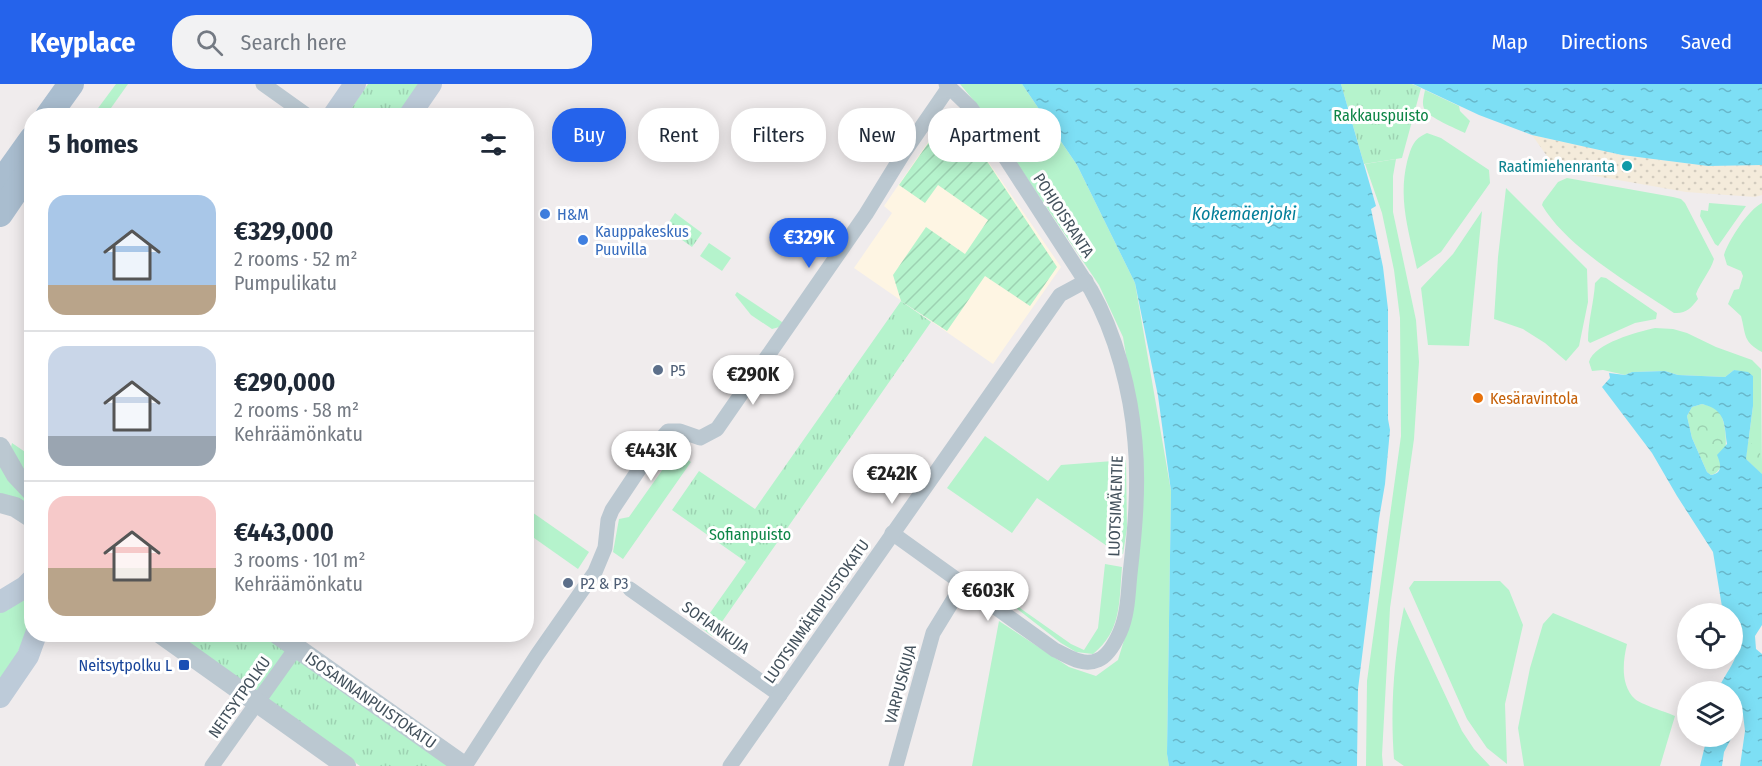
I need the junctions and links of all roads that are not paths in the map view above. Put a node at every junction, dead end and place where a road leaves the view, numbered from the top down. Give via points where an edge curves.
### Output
1 (71, 84) edge
2 (88, 84) edge
3 (263, 84) edge
4 (355, 84) edge
5 (431, 84) edge
6 (948, 86) edge
7 (54, 108) edge
8 (72, 108) edge
9 (297, 108) edge
10 (338, 108) edge
11 (414, 108) edge
12 (24, 166) edge
13 (16, 191) edge
14 (0, 214) edge
15 (1086, 281) junction
16 (0, 447) edge
17 (24, 484) edge
18 (0, 503) edge
19 (24, 513) edge
20 (892, 533) junction
21 (963, 584) junction
22 (24, 588) edge
23 (630, 589) dead end
24 (0, 602) edge
25 (33, 642) edge
26 (172, 642) edge
27 (288, 642) edge
28 (296, 648) junction
29 (780, 695) junction
30 (0, 697) edge
31 (257, 703) junction
32 (212, 766) edge
33 (346, 766) edge
34 (465, 766) edge
35 (730, 766) edge
36 (896, 766) edge

1 - 7 main road
2 - 8 main road
3 - 9 street
4 - 10 main road
5 - 11 main road
6 - 15 street, POHJOISRANTA via 984,126
6 - 34 street via 866,214 717,429 700,438 668,430 654,447 612,510 605,548 595,572
12 - 13 main road
13 - 14 main road
15 - 20 street, LUOTSINMÄENPUISTOKATU via 1060,295
15 - 21 street, LUOTSIMÄENTIE via 1114,342 1135,441 1135,521 1127,607 1120,632 1112,648 1099,660 1085,662 1055,650
16 - 17 street
18 - 19 street
20 - 21 street
20 - 29 street, LUOTSINMÄENPUISTOKATU
21 - 36 street, VARPUSKUJA via 933,633
22 - 24 main road
23 - 29 street, SOFIANKUJA
25 - 30 main road
26 - 31 street
27 - 28 street, ISOSANNANPUISTOKATU
28 - 31 street, NEITSYTPOLKU
28 - 34 street, ISOSANNANPUISTOKATU
29 - 35 street, LUOTSINMÄENPUISTOKATU
31 - 32 street, NEITSYTPOLKU
31 - 33 street

